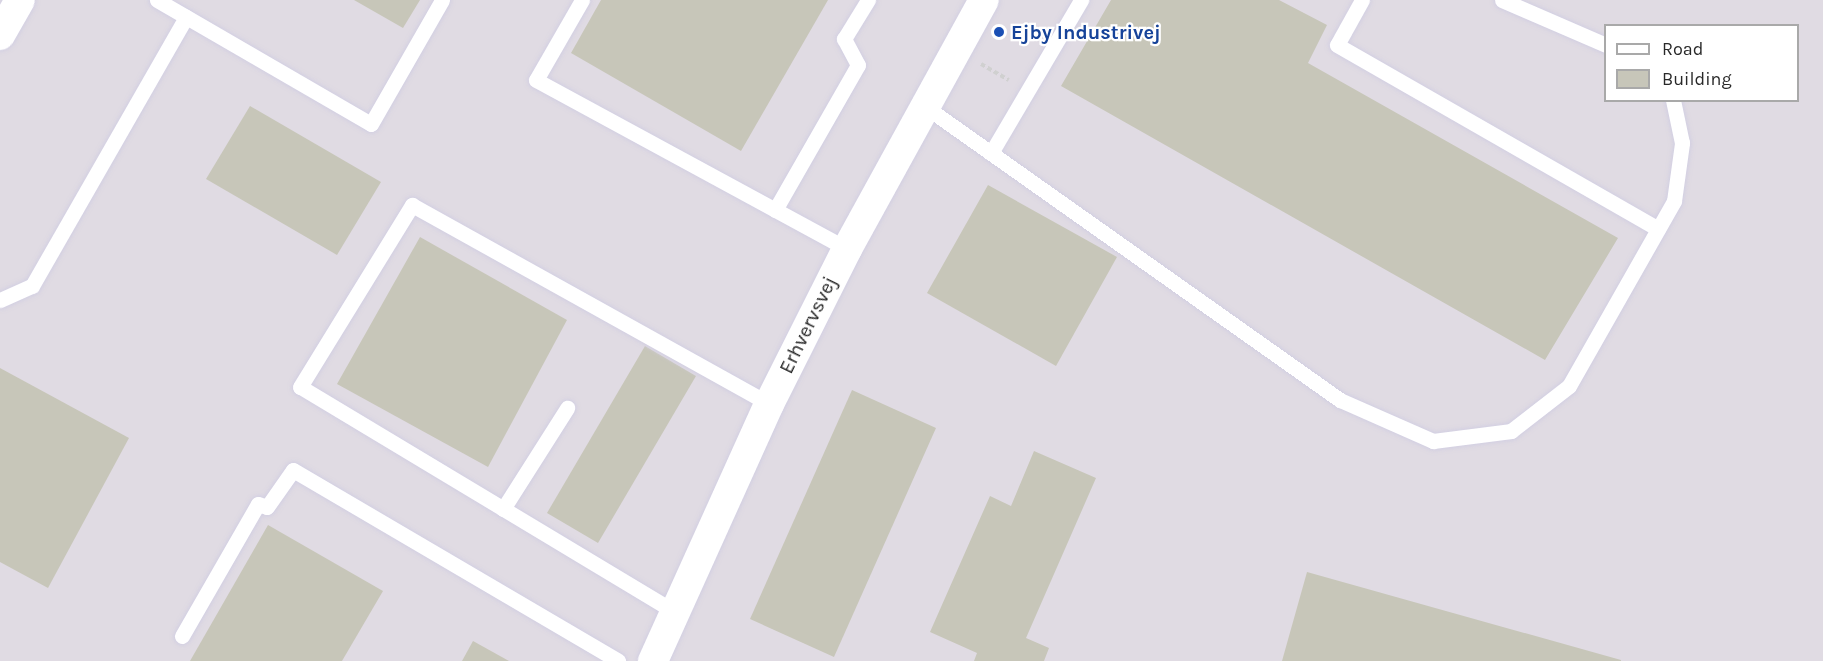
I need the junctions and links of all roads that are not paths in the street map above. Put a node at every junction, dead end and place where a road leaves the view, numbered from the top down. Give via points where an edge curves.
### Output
1 (20, 0) edge
2 (157, 0) edge
3 (442, 0) edge
4 (582, 0) edge
5 (868, 0) edge
6 (984, 0) edge
7 (1081, 0) edge
8 (1362, 0) edge
9 (1502, 0) edge
10 (186, 17) junction
11 (0, 35) edge
12 (1604, 45) edge
13 (1673, 102) edge
14 (922, 105) junction
15 (991, 153) junction
16 (775, 210) junction
17 (1658, 230) junction
18 (847, 249) junction
19 (0, 300) edge
20 (769, 404) junction
21 (567, 408) dead end
22 (504, 509) junction
23 (675, 612) junction
24 (182, 636) dead end
25 (663, 658) edge
26 (618, 661) edge

1 - 11 street
2 - 10 lane
3 - 10 lane via 371,124
4 - 16 lane via 536,80
5 - 16 lane via 844,39 858,65
6 - 14 street, Erhvervsvej
7 - 15 lane
8 - 17 lane via 1337,45
9 - 12 lane
10 - 19 lane via 32,286
13 - 17 lane via 1682,143 1674,201
14 - 15 lane
14 - 18 street, Erhvervsvej
15 - 17 lane via 1340,400 1433,441 1511,431 1569,386
16 - 18 lane
18 - 20 street, Erhvervsvej
20 - 22 lane via 412,205 300,387
20 - 23 street, Erhvervsvej
21 - 22 lane
22 - 23 lane
23 - 25 street, Erhvervsvej
24 - 26 lane via 258,504 267,507 293,470

